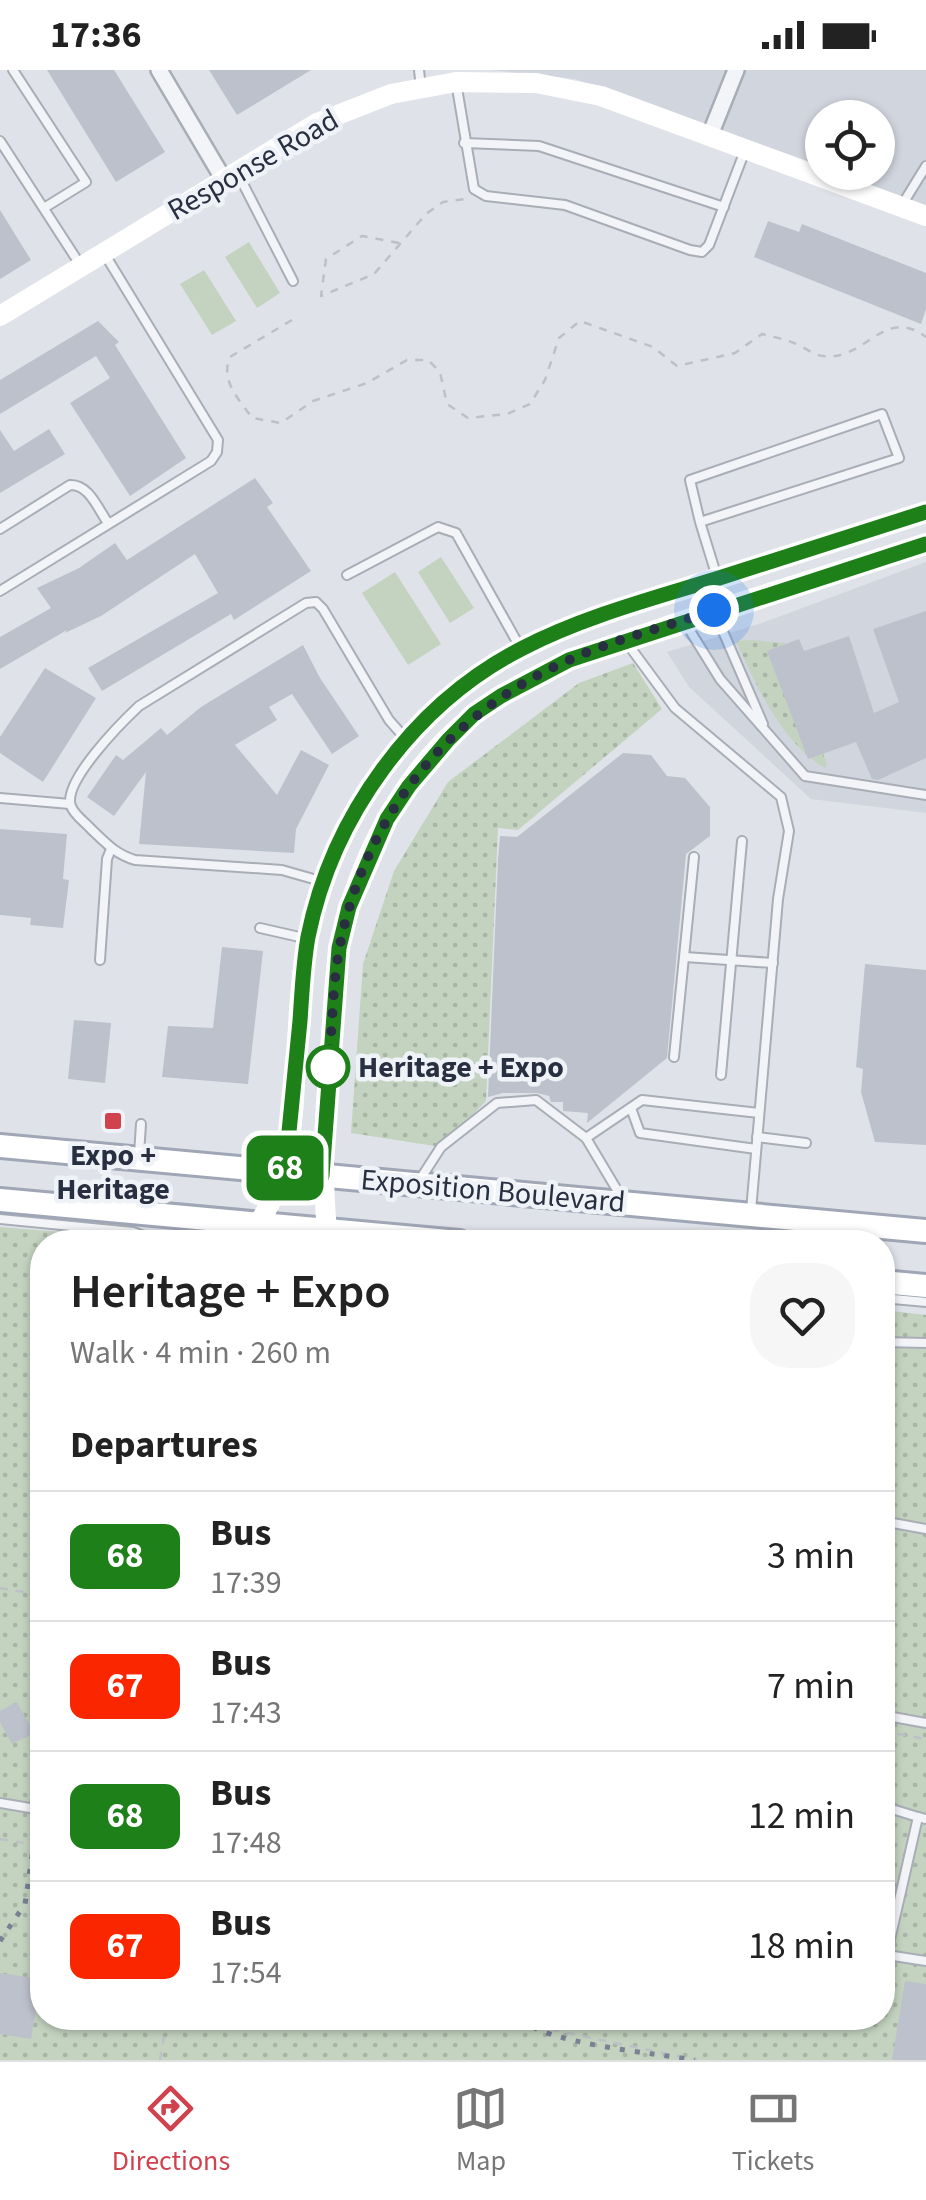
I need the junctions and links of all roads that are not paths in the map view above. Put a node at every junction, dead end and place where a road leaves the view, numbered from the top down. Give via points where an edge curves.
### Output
1 (13, 70) edge
2 (159, 70) edge
3 (736, 70) edge
4 (504, 75) edge
5 (420, 79) edge
6 (456, 82) junction
7 (710, 135) junction
8 (0, 141) edge
9 (464, 143) junction
10 (746, 148) junction
11 (926, 166) edge
12 (230, 176) junction
13 (724, 207) junction
14 (901, 207) junction
15 (44, 208) junction
16 (926, 216) edge
17 (104, 253) junction
18 (82, 266) junction
19 (293, 282) dead end
20 (0, 316) edge
21 (926, 512) edge
22 (700, 522) junction
23 (108, 523) junction
24 (0, 529) edge
25 (926, 544) edge
26 (348, 575) dead end
27 (718, 578) junction
28 (0, 591) edge
29 (714, 610) junction
30 (684, 620) junction
31 (624, 639) junction
32 (520, 649) junction
33 (766, 732) junction
34 (407, 740) junction
35 (926, 796) edge
36 (0, 798) edge
37 (70, 804) junction
38 (789, 831) junction
39 (803, 833) dead end
40 (742, 841) dead end
41 (111, 849) junction
42 (694, 857) dead end
43 (324, 882) junction
44 (260, 928) dead end
45 (308, 938) junction
46 (685, 957) junction
47 (100, 960) dead end
48 (732, 961) junction
49 (772, 964) junction
50 (674, 1057) dead end
51 (720, 1075) dead end
52 (631, 1108) junction
53 (759, 1113) junction
54 (141, 1124) dead end
55 (757, 1137) junction
56 (586, 1138) junction
57 (806, 1143) dead end
58 (0, 1146) edge
59 (756, 1149) junction
60 (138, 1158) junction
61 (285, 1172) junction
62 (322, 1176) junction
63 (416, 1185) junction
64 (0, 1200) edge
65 (624, 1203) junction
66 (750, 1214) junction
67 (0, 1218) edge
68 (114, 1230) edge
69 (232, 1230) edge
70 (256, 1230) edge
71 (327, 1230) edge
72 (926, 1231) edge
73 (895, 1283) edge
74 (926, 1286) edge
75 (895, 1299) edge
76 (926, 1302) edge
77 (895, 1342) edge
78 (926, 1343) edge
79 (895, 1524) edge
80 (926, 1529) edge
81 (895, 1717) edge
82 (926, 1723) edge
83 (0, 1803) edge
84 (30, 1808) edge
85 (895, 1810) edge
86 (922, 1818) edge
87 (895, 1924) edge
88 (895, 1956) edge
89 (926, 1961) edge

1 - 15 lane via 86,182
2 - 12 street
3 - 7 street
4 - 6 main road, Response Road
4 - 7 main road, Response Road via 601,96
5 - 6 main road, Response Road
5 - 12 main road, Response Road via 336,115
6 - 9 lane
7 - 10 main road, Response Road
8 - 15 lane
9 - 13 lane via 539,146
9 - 13 lane via 474,189 486,196 565,205 702,252
10 - 13 lane
10 - 14 main road, Response Road
11 - 14 lane
12 - 17 main road, Response Road
12 - 19 lane
14 - 16 main road, Response Road
15 - 18 lane
17 - 18 main road, Response Road
17 - 23 lane via 218,440 212,461
18 - 20 main road, Response Road
21 - 27 main road
22 - 22 lane via 899,458 882,414 690,480
22 - 27 lane
23 - 24 lane via 84,488 70,485
23 - 28 lane
25 - 29 main road
26 - 32 lane via 438,527 448,528
27 - 32 main road
29 - 30 main road
29 - 33 lane
30 - 31 main road
30 - 33 lane via 720,679
31 - 38 lane via 675,708 780,798
31 - 62 main road via 569,660 474,714 438,749 387,819 361,873 339,948
32 - 34 main road via 458,689
33 - 35 lane via 805,776
34 - 37 lane via 323,609 306,602 139,706 73,783
34 - 43 main road via 359,804
36 - 37 lane
37 - 41 lane
38 - 39 lane
38 - 49 lane
40 - 48 lane
41 - 43 lane via 135,860 282,870
41 - 47 lane
42 - 46 lane
43 - 45 main road
44 - 45 lane
45 - 61 main road
46 - 48 lane
46 - 50 lane
48 - 49 lane
48 - 51 lane
49 - 53 lane
52 - 53 lane via 642,1100
52 - 56 lane
52 - 59 lane via 640,1133
53 - 55 lane
54 - 60 lane
55 - 57 lane
55 - 59 lane
56 - 63 lane via 536,1100 497,1103 441,1147
56 - 65 lane
58 - 60 main road, Exposition Boulevard
59 - 66 lane
60 - 61 main road, Exposition Boulevard
61 - 62 main road, Exposition Boulevard
61 - 70 main road
62 - 63 main road, Exposition Boulevard
62 - 71 main road
63 - 65 main road, Exposition Boulevard
64 - 69 main road, Exposition Boulevard
65 - 66 main road, Exposition Boulevard
66 - 72 main road, Exposition Boulevard
67 - 68 lane
73 - 74 main road
75 - 76 lane
77 - 78 lane
79 - 80 lane
81 - 82 lane
83 - 84 lane
85 - 86 lane
86 - 87 lane
88 - 89 lane

